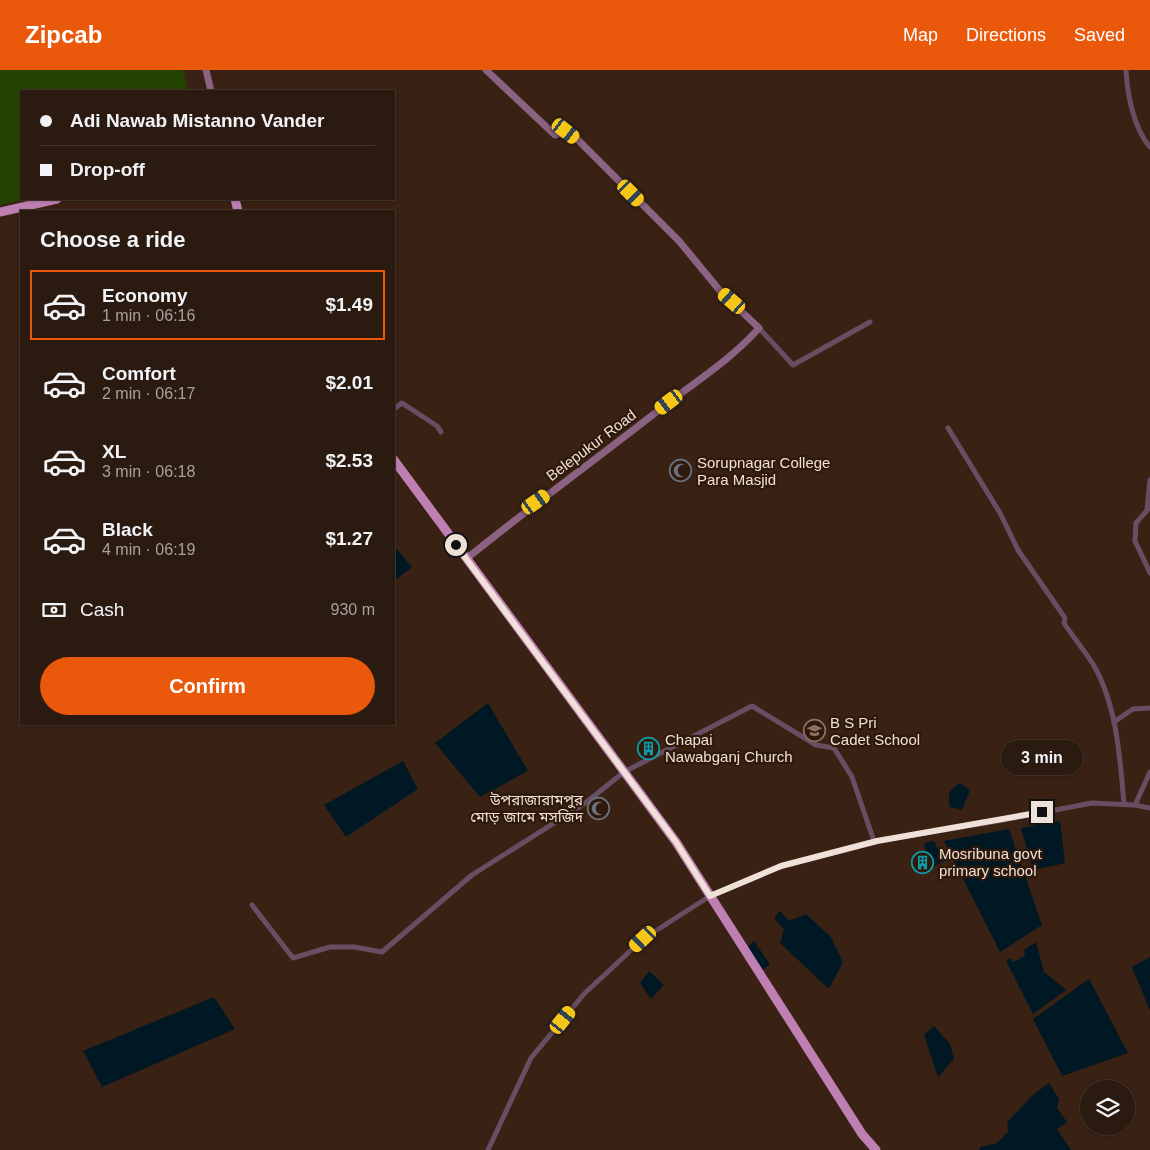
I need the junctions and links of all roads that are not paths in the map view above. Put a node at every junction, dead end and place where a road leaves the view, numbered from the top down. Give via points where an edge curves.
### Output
1 (206, 70) edge
2 (486, 70) edge
3 (1126, 70) edge
4 (211, 90) edge
5 (1150, 147) edge
6 (52, 200) edge
7 (0, 212) edge
8 (870, 322) dead end
9 (759, 328) junction
10 (395, 407) edge
11 (948, 428) dead end
12 (442, 432) dead end
13 (395, 461) edge
14 (1150, 480) edge
15 (1149, 508) edge
16 (466, 559) junction
17 (1150, 574) edge
18 (1150, 708) edge
19 (1114, 722) junction
20 (624, 772) junction
21 (1150, 772) edge
22 (1124, 804) junction
23 (1135, 804) junction
24 (1150, 808) edge
25 (874, 842) junction
26 (710, 896) junction
27 (252, 905) dead end
28 (488, 1150) edge
29 (876, 1150) edge

1 - 4 street
2 - 9 street via 555,135 566,131 577,139 679,240 721,292
3 - 5 street via 1138,127
6 - 7 highway
8 - 9 street via 793,365
9 - 16 street, Belepukur Road via 727,359 596,461 536,502
10 - 12 street via 402,403
11 - 19 street via 1000,512 1018,550 1066,618 1064,623 1071,635 1093,664
13 - 16 highway
14 - 15 street
15 - 17 street via 1136,523 1135,541
16 - 20 highway
18 - 19 street via 1133,709
19 - 22 street
20 - 25 street via 752,706 816,746 834,748 852,777
20 - 26 highway via 676,842
20 - 27 street via 584,804 472,875 382,952 330,947 293,958
21 - 23 street
22 - 23 street
22 - 25 street via 1092,802
23 - 24 street
25 - 26 street via 781,866
26 - 28 street via 643,939 584,994 532,1058
26 - 29 highway via 862,1134

